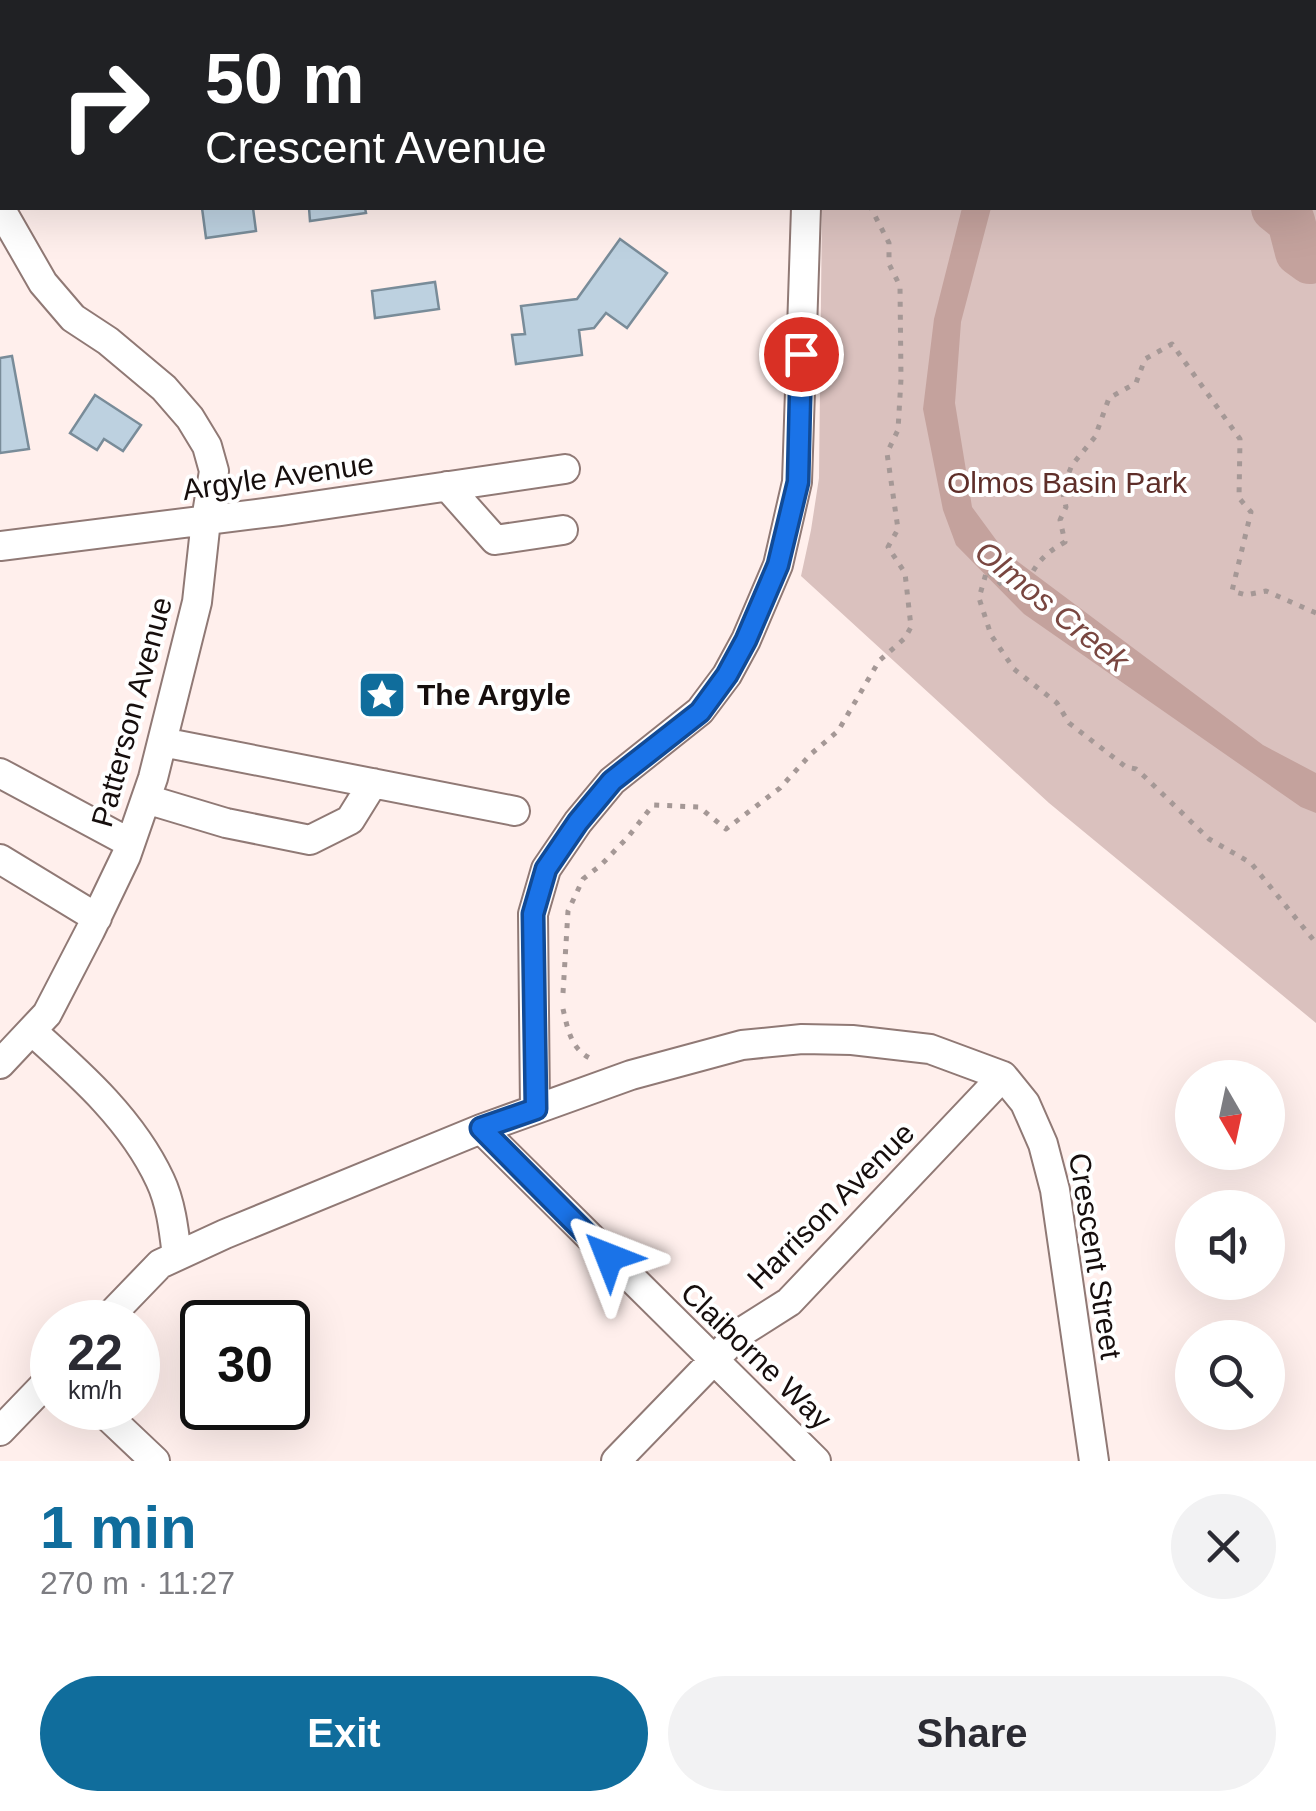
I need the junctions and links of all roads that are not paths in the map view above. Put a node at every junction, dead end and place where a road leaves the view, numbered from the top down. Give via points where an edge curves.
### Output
1 (1, 210) edge
2 (806, 210) edge
3 (565, 470) dead end
4 (447, 486) junction
5 (206, 520) junction
6 (563, 530) dead end
7 (0, 546) edge
8 (162, 742) junction
9 (0, 774) edge
10 (373, 783) junction
11 (146, 799) junction
12 (515, 810) dead end
13 (130, 843) junction
14 (0, 859) edge
15 (97, 918) junction
16 (32, 1032) junction
17 (0, 1064) edge
18 (1003, 1076) junction
19 (536, 1109) junction
20 (481, 1128) junction
21 (176, 1256) junction
22 (125, 1300) edge
23 (712, 1360) junction
24 (30, 1399) edge
25 (123, 1430) edge
26 (0, 1431) edge
27 (155, 1461) edge
28 (616, 1461) edge
29 (816, 1461) edge
30 (1094, 1461) edge

1 - 5 street, Patterson Avenue via 43,283 72,318 164,388 190,418 214,471
2 - 19 street via 798,482 778,565 746,640 700,712 612,781 546,869 533,914
3 - 4 street, Argyle Avenue
4 - 5 street, Argyle Avenue
4 - 6 street via 494,540
5 - 7 street, Argyle Avenue
5 - 8 street, Patterson Avenue via 197,602
8 - 10 street
8 - 11 street, Patterson Avenue
9 - 13 street
10 - 11 street via 350,820 310,840
10 - 12 street
11 - 13 street, Patterson Avenue
13 - 15 street, Patterson Avenue
14 - 15 street
15 - 16 street, Patterson Avenue
16 - 17 street, Patterson Avenue
16 - 21 street via 132,1132 161,1182
18 - 19 street via 930,1049 802,1038 742,1045
18 - 23 street, Harrison Avenue via 789,1302
18 - 30 street, Crescent Street via 1044,1144 1055,1190
19 - 20 street
20 - 21 street
20 - 23 street, Claiborne Way
21 - 22 street
23 - 28 street, Harrison Avenue
23 - 29 street, Claiborne Way
24 - 26 street
25 - 27 street

